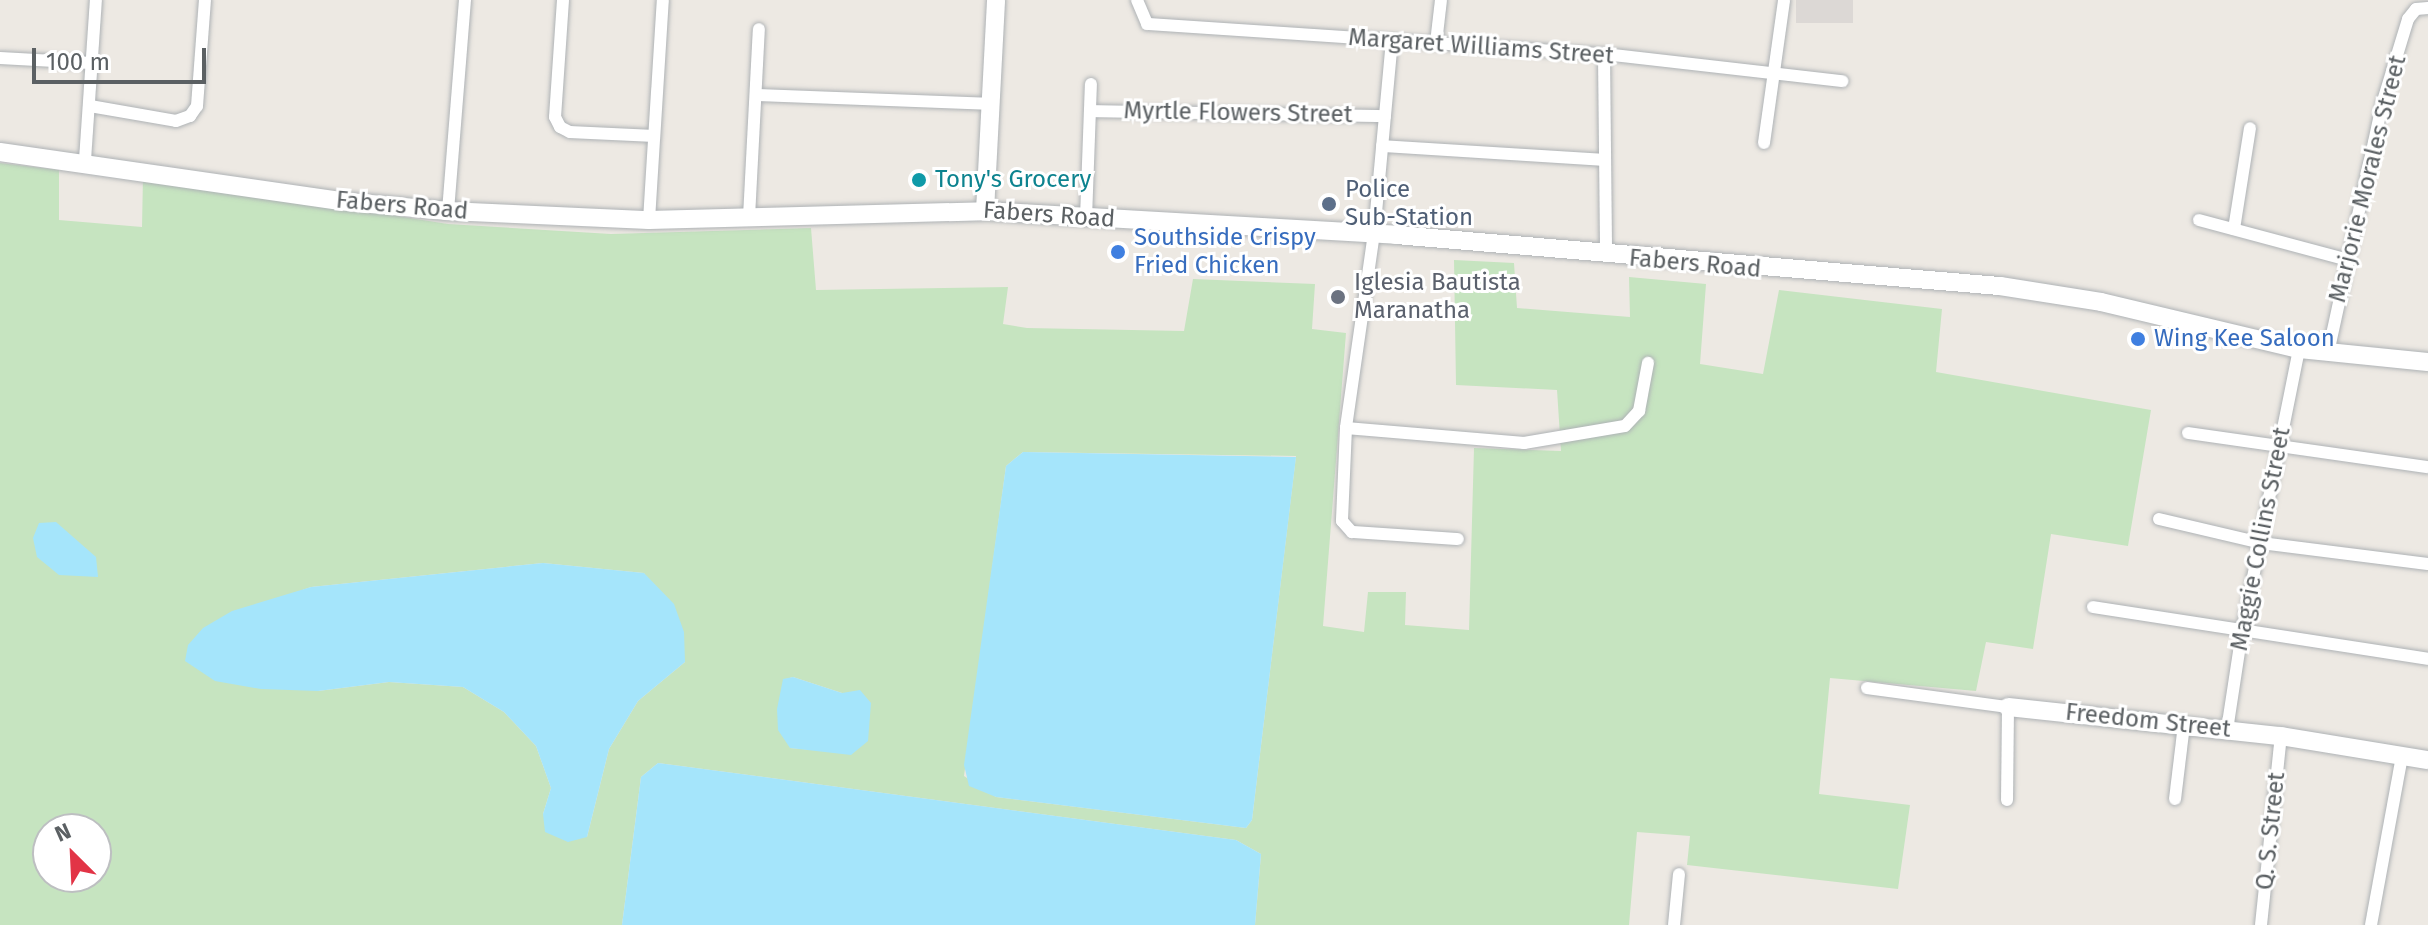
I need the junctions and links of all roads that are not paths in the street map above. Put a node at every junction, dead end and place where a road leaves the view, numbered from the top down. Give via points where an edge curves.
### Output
1 (96, 0) edge
2 (205, 0) edge
3 (465, 0) edge
4 (563, 0) edge
5 (663, 0) edge
6 (996, 0) edge
7 (1137, 0) edge
8 (1441, 0) edge
9 (1784, 0) edge
10 (2422, 9) edge
11 (759, 29) dead end
12 (1392, 40) junction
13 (1436, 43) junction
14 (1604, 54) junction
15 (0, 58) edge
16 (91, 63) junction
17 (1774, 74) junction
18 (1842, 81) dead end
19 (1091, 84) dead end
20 (757, 95) junction
21 (988, 104) junction
22 (90, 106) junction
23 (1091, 111) junction
24 (1385, 116) junction
25 (2250, 128) dead end
26 (654, 136) junction
27 (1764, 143) dead end
28 (1382, 146) junction
29 (0, 152) edge
30 (85, 160) junction
31 (1604, 160) junction
32 (448, 211) junction
33 (985, 211) junction
34 (749, 217) junction
35 (1086, 218) junction
36 (649, 220) junction
37 (2199, 220) dead end
38 (2234, 229) junction
39 (1374, 233) junction
40 (1606, 255) junction
41 (2345, 259) junction
42 (2299, 349) junction
43 (2328, 353) junction
44 (2428, 362) edge
45 (1648, 363) dead end
46 (1346, 428) junction
47 (2188, 433) dead end
48 (2280, 447) junction
49 (2428, 467) edge
50 (2159, 519) dead end
51 (1458, 539) dead end
52 (2261, 543) junction
53 (2428, 564) edge
54 (2093, 607) dead end
55 (2242, 632) junction
56 (2428, 659) edge
57 (1867, 688) dead end
58 (2008, 707) junction
59 (2184, 725) junction
60 (2227, 730) junction
61 (2281, 736) junction
62 (2402, 756) junction
63 (2428, 760) edge
64 (2175, 799) dead end
65 (2007, 800) dead end
66 (1679, 874) dead end
67 (1674, 925) edge
68 (2261, 925) edge
69 (2371, 925) edge

1 - 16 street
2 - 22 street via 197,106 190,116 176,121
3 - 32 street
4 - 26 street via 555,117 560,127 570,132
5 - 26 street
6 - 21 main road
7 - 12 street, Margaret Williams Street via 1147,24
8 - 13 street
9 - 17 street
10 - 41 street, Marjorie Morales Street via 2408,19
11 - 20 street
12 - 13 street, Margaret Williams Street
12 - 24 street
13 - 14 street, Margaret Williams Street
14 - 17 street, Margaret Williams Street
14 - 31 street
15 - 16 street
16 - 22 street
17 - 18 street, Margaret Williams Street
17 - 27 street
19 - 23 street
20 - 21 street
20 - 34 street
21 - 33 main road
22 - 30 street
23 - 24 street, Myrtle Flowers Street
23 - 35 street
24 - 28 street
25 - 38 street
26 - 36 street
28 - 31 street
28 - 39 street
29 - 30 main road, Fabers Road
30 - 32 main road, Fabers Road via 338,201
31 - 40 street
32 - 36 main road, Fabers Road
33 - 34 main road, Fabers Road
33 - 35 main road, Fabers Road
34 - 36 main road, Fabers Road
35 - 39 main road, Fabers Road
37 - 38 street
38 - 41 street
39 - 40 main road, Fabers Road
39 - 46 street
40 - 42 main road, Fabers Road via 2052,292
41 - 43 street, Marjorie Morales Street
42 - 43 main road, Fabers Road
42 - 48 street, Maggie Collins Street
43 - 44 main road, Fabers Road
45 - 46 street via 1639,411 1625,426 1524,443
46 - 51 street via 1341,513 1346,530
47 - 48 street
48 - 49 street
48 - 52 street, Maggie Collins Street
50 - 52 street
52 - 53 street
52 - 55 street, Maggie Collins Street
54 - 55 street
55 - 56 street
55 - 60 street, Maggie Collins Street
57 - 58 street, Freedom Street
58 - 59 main road, Freedom Street
58 - 65 street
59 - 60 main road, Freedom Street
59 - 64 street
60 - 61 main road, Freedom Street
61 - 62 main road, Freedom Street
61 - 68 street, Q. S. Street
62 - 63 main road, Freedom Street
62 - 69 street
66 - 67 street

